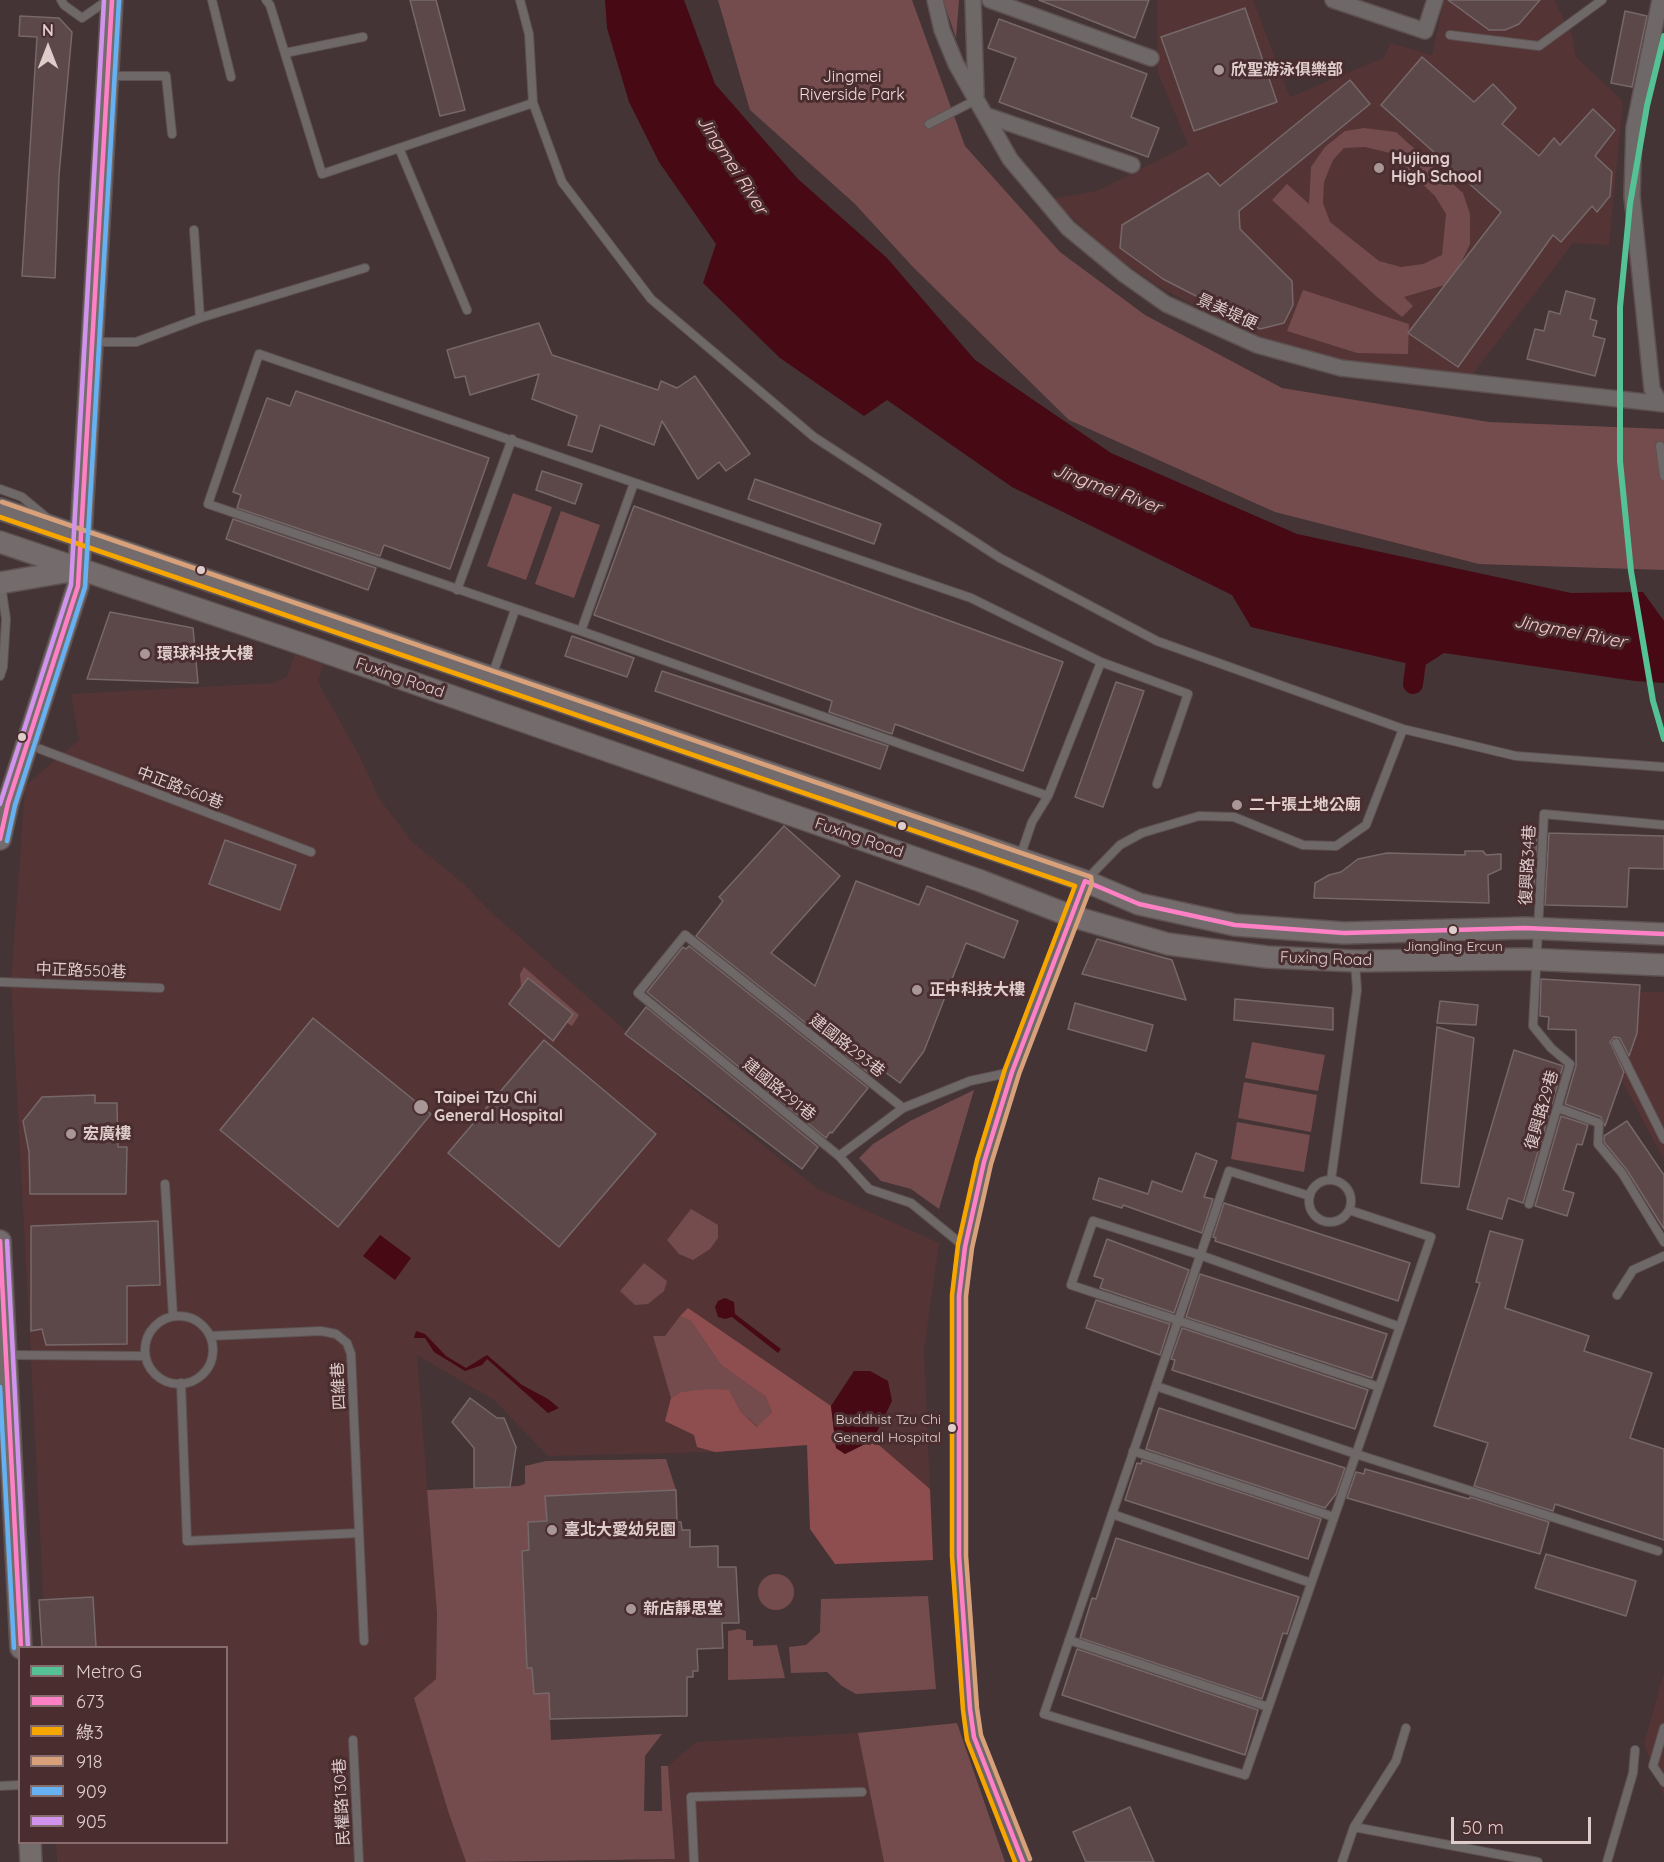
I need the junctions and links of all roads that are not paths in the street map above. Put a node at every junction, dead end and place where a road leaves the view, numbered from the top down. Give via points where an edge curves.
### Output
1 (61, 0) edge
2 (108, 0) edge
3 (112, 0) edge
4 (212, 0) edge
5 (266, 0) edge
6 (520, 0) edge
7 (935, 0) edge
8 (974, 0) edge
9 (990, 0) edge
10 (1334, 0) edge
11 (1602, 0) edge
12 (1660, 0) edge
13 (1433, 1) edge
14 (1450, 35) dead end
15 (363, 37) dead end
16 (285, 53) junction
17 (1151, 58) dead end
18 (108, 76) junction
19 (231, 77) dead end
20 (976, 100) junction
21 (533, 103) junction
22 (985, 115) junction
23 (929, 124) dead end
24 (172, 134) dead end
25 (399, 148) junction
26 (1132, 165) dead end
27 (194, 230) dead end
28 (365, 268) dead end
29 (466, 310) dead end
30 (200, 318) junction
31 (93, 342) junction
32 (1662, 403) edge
33 (512, 439) junction
34 (1660, 446) dead end
35 (1664, 476) edge
36 (634, 483) junction
37 (0, 489) edge
38 (0, 508) edge
39 (61, 529) junction
40 (81, 536) junction
41 (0, 542) edge
42 (79, 569) junction
43 (0, 583) edge
44 (457, 590) junction
45 (515, 610) junction
46 (581, 631) junction
47 (1101, 662) junction
48 (0, 676) edge
49 (491, 677) junction
50 (1403, 729) junction
51 (40, 749) dead end
52 (1664, 767) edge
53 (1157, 784) dead end
54 (1048, 796) junction
55 (1664, 825) edge
56 (0, 839) edge
57 (311, 852) dead end
58 (1019, 859) junction
59 (1085, 881) junction
60 (1071, 916) junction
61 (1538, 928) junction
62 (1664, 934) edge
63 (685, 935) joint
64 (1536, 960) junction
65 (1355, 961) junction
66 (1664, 964) edge
67 (0, 982) edge
68 (160, 988) dead end
69 (1616, 1043) dead end
70 (1012, 1072) junction
71 (903, 1107) junction
72 (1558, 1108) junction
73 (1664, 1139) edge
74 (839, 1156) junction
75 (1331, 1180) junction
76 (165, 1184) dead end
77 (1310, 1196) junction
78 (1529, 1204) dead end
79 (1349, 1210) junction
80 (0, 1241) edge
81 (1664, 1242) edge
82 (965, 1247) junction
83 (1200, 1255) junction
84 (1664, 1256) edge
85 (1617, 1295) dead end
86 (173, 1316) junction
87 (1178, 1322) junction
88 (1400, 1327) junction
89 (210, 1336) junction
90 (6, 1354) junction
91 (146, 1356) junction
92 (181, 1383) junction
93 (1156, 1386) junction
94 (1379, 1387) junction
95 (1133, 1451) junction
96 (1356, 1454) junction
97 (6, 1469) edge
98 (1112, 1514) junction
99 (1334, 1517) junction
100 (359, 1533) junction
101 (1658, 1551) dead end
102 (1311, 1583) junction
103 (1069, 1640) junction
104 (364, 1641) dead end
105 (21, 1646) edge
106 (1268, 1707) junction
107 (1406, 1728) dead end
108 (1664, 1728) edge
109 (352, 1740) dead end
110 (1635, 1750) dead end
111 (1663, 1777) edge
112 (18, 1785) edge
113 (0, 1786) edge
114 (862, 1792) dead end
115 (1354, 1827) junction
116 (30, 1844) edge
117 (1506, 1858) edge
118 (31, 1862) edge
119 (359, 1862) edge
120 (694, 1862) edge
121 (1023, 1862) edge
122 (1342, 1862) edge
123 (1538, 1862) edge
124 (1607, 1862) edge

1 - 2 lane via 82,18
3 - 18 main road
4 - 19 lane
5 - 16 lane
6 - 21 lane via 529,34
7 - 20 street, 景美堤便 via 942,30
8 - 20 street
9 - 17 street
10 - 13 street via 1425,31
11 - 14 lane via 1539,46
12 - 32 street via 1634,128 1632,196 1652,389
15 - 16 lane
16 - 25 lane via 322,174
18 - 24 lane via 166,76
18 - 31 main road
20 - 22 street, 景美堤便
20 - 23 lane
21 - 25 lane
21 - 50 lane via 562,182 651,299 814,437 1000,558 1157,641
22 - 26 street
22 - 32 street, 景美堤便 via 1010,159 1068,228 1125,275 1204,323 1257,345 1341,368
25 - 29 lane
27 - 30 lane
28 - 30 lane
30 - 31 lane via 136,342
31 - 40 main road
33 - 36 lane
33 - 44 lane
33 - 44 lane via 260,354 208,504
34 - 35 lane
36 - 46 lane
36 - 47 lane via 971,598
37 - 39 lane via 22,497
38 - 39 main road, Fuxing Road
39 - 40 main road, Fuxing Road
40 - 42 main road
40 - 49 main road, Fuxing Road
41 - 42 main road, Fuxing Road
42 - 43 main road
42 - 56 main road via 78,586
42 - 60 main road, Fuxing Road via 328,652
43 - 48 lane via 6,619
44 - 45 lane
45 - 46 lane
45 - 49 lane
46 - 54 lane
47 - 53 lane via 1188,694
47 - 54 lane
49 - 58 main road, Fuxing Road
50 - 52 lane via 1516,756
50 - 59 lane via 1366,825 1336,846 1303,845 1234,817 1199,816 1127,841
51 - 57 lane, 中正路560巷
54 - 58 lane via 1032,822
55 - 61 lane, 復興路34巷 via 1544,814
58 - 59 main road, Fuxing Road
59 - 60 street
59 - 61 main road, Fuxing Road via 1139,904 1235,925 1344,933
60 - 65 main road, Fuxing Road via 1168,944 1267,957
60 - 70 street
61 - 62 main road, Fuxing Road
61 - 64 lane, 復興路29巷
63 - 71 lane, 建國路293巷
63 - 74 lane, 建國路291巷 via 638,993
64 - 65 main road, Fuxing Road
64 - 66 main road, Fuxing Road
64 - 72 lane, 復興路29巷 via 1533,1026 1570,1064
65 - 75 lane via 1357,990
67 - 68 lane, 中正路550巷
69 - 73 lane
70 - 71 lane via 970,1081
70 - 82 street via 984,1161
71 - 74 lane
72 - 78 lane, 復興路29巷
72 - 81 lane via 1599,1123 1598,1144 1622,1173
74 - 82 lane, 建國路291巷 via 869,1189 911,1203
75 - 77 lane via 1317,1185
75 - 79 lane via 1348,1190
76 - 86 lane
77 - 79 lane via 1311,1209 1320,1220 1334,1222
77 - 83 lane via 1229,1171
79 - 88 lane via 1431,1237
80 - 90 main road
82 - 121 street via 957,1331 959,1532 970,1709 974,1737
83 - 87 lane
83 - 87 lane via 1093,1221 1071,1285
83 - 88 lane
84 - 85 lane via 1633,1269
86 - 89 lane via 195,1319
86 - 91 lane via 154,1326 145,1345
87 - 93 lane
87 - 94 lane
88 - 94 lane
89 - 92 lane via 212,1357 208,1367 192,1381
89 - 100 lane, 四維巷 via 321,1331 336,1334 347,1343 351,1354
90 - 91 lane
90 - 97 main road
91 - 92 lane via 162,1379
92 - 100 lane via 187,1541
93 - 95 lane
93 - 96 lane
94 - 96 lane
95 - 98 lane
95 - 99 lane
96 - 99 lane
96 - 101 lane
97 - 105 main road
98 - 102 lane
98 - 103 lane
99 - 102 lane
100 - 104 lane, 四維巷
102 - 106 lane
103 - 106 lane
103 - 106 lane via 1044,1714 1245,1775
107 - 115 lane via 1396,1761
108 - 111 lane via 1653,1766
109 - 119 lane, 民權路130巷
110 - 124 lane via 1633,1773
112 - 113 lane
114 - 120 lane via 691,1797
115 - 117 lane
115 - 122 lane
116 - 118 main road
117 - 123 lane

